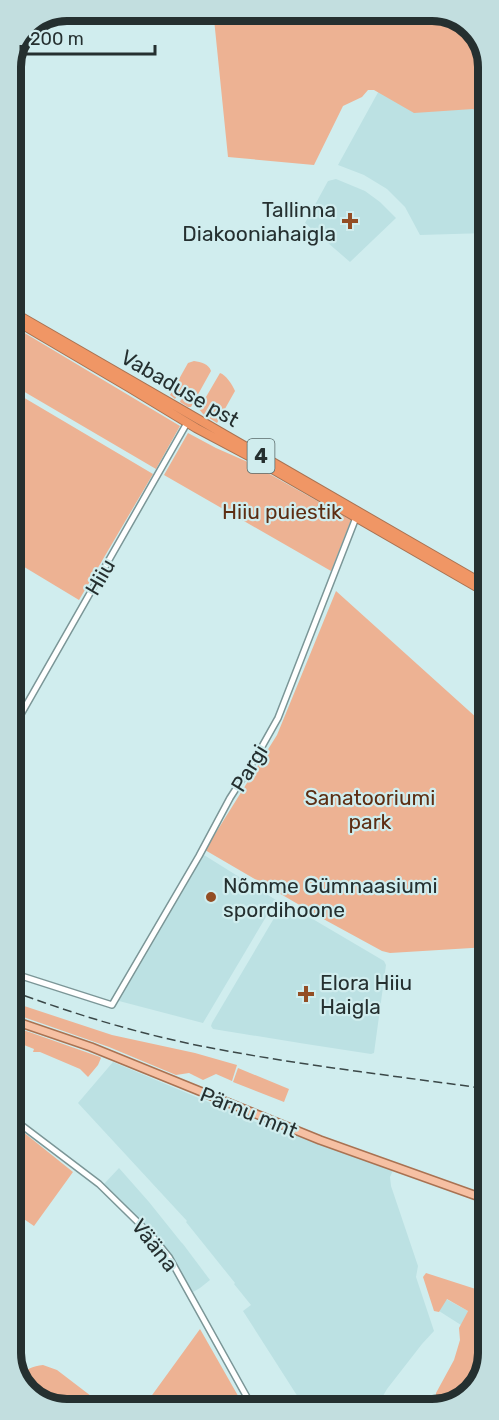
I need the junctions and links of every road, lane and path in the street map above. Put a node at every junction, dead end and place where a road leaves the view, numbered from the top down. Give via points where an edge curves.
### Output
1 (21, 317) edge
2 (21, 324) edge
3 (187, 423) junction
4 (357, 514) junction
5 (478, 581) edge
6 (478, 588) edge
7 (21, 714) edge
8 (21, 976) edge
9 (21, 1023) edge
10 (21, 1125) edge
11 (478, 1196) edge
12 (248, 1399) edge

1 - 4 highway, Vabaduse pst / 4
2 - 3 highway, Vabaduse pst / 4
3 - 4 highway, Vabaduse pst / 4
3 - 7 street, Hiiu
4 - 5 highway, Vabaduse pst / 4
4 - 6 highway, Vabaduse pst / 4
4 - 8 street, Pargi via 278,718 112,1005
9 - 11 main road, Pärnu mnt via 91,1047 329,1144
10 - 12 street, Vääna via 99,1184 152,1236 169,1257

